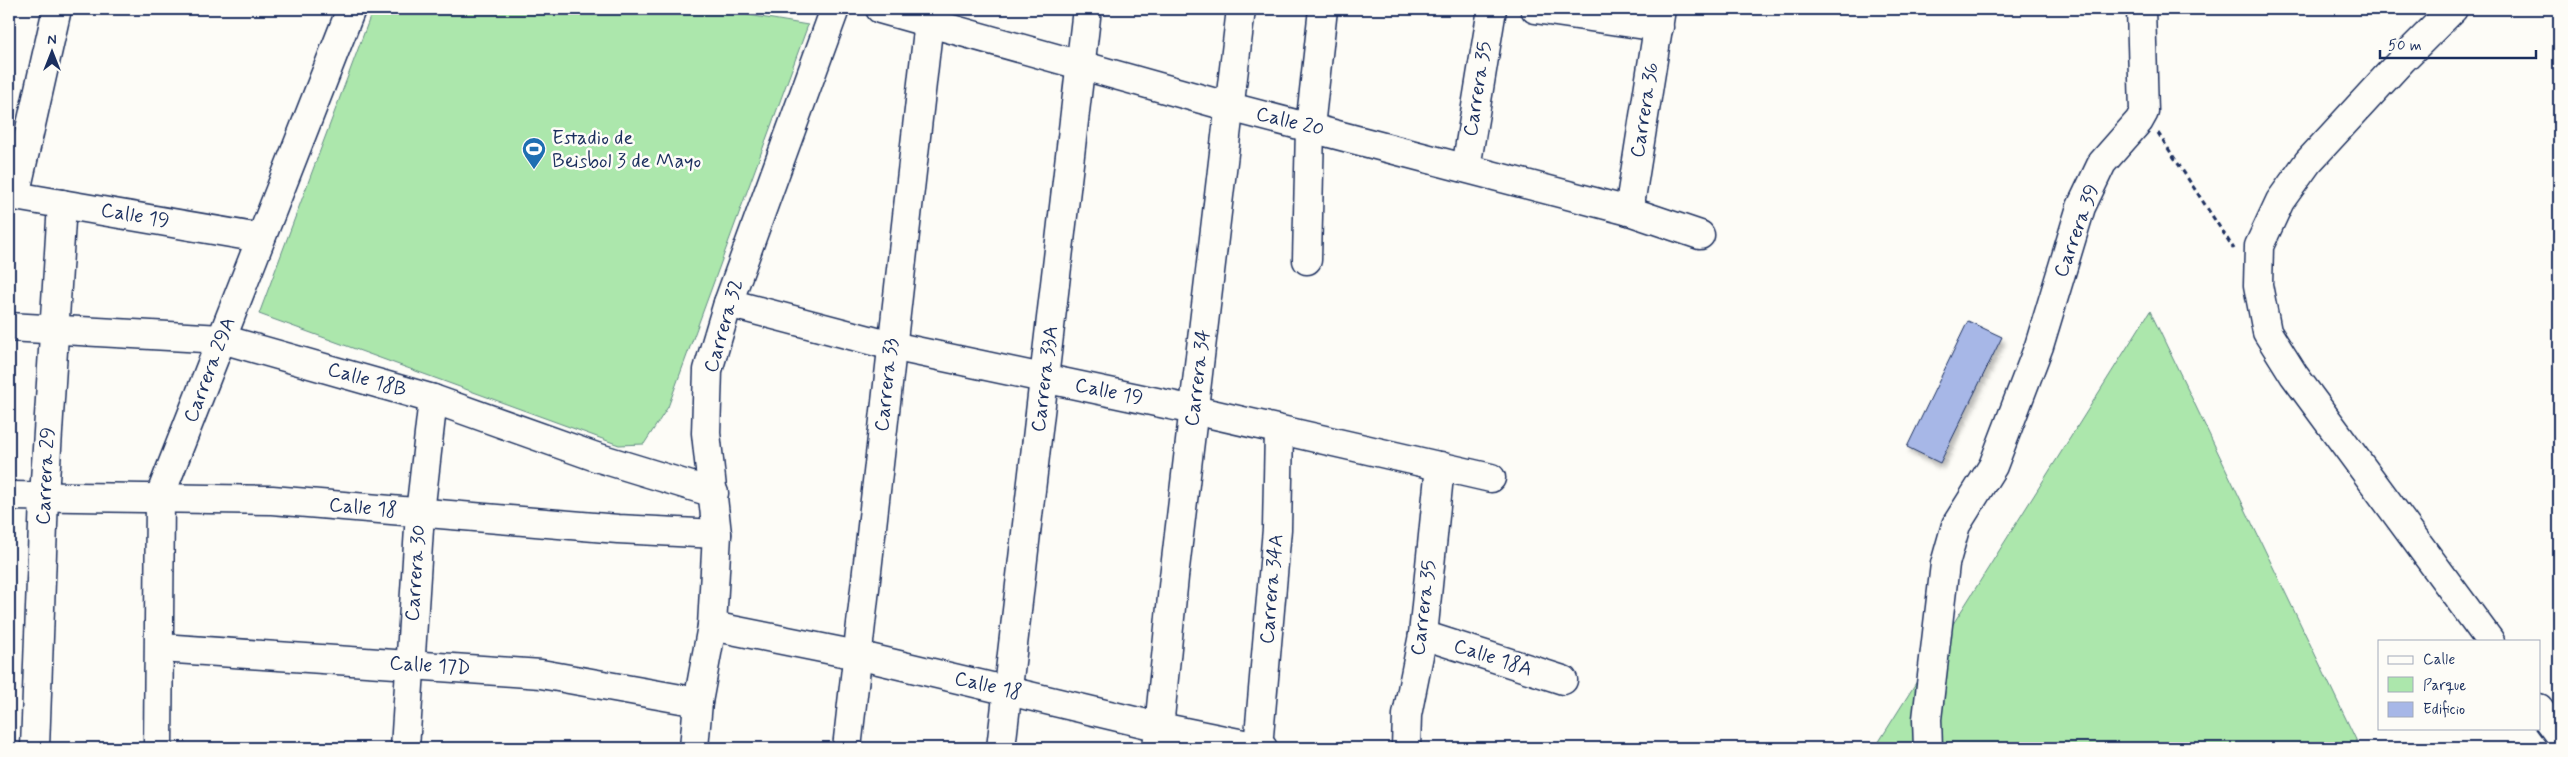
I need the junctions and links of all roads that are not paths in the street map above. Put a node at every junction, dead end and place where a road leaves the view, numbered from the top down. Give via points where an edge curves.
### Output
1 (57, 9) edge
2 (351, 9) edge
3 (835, 9) edge
4 (880, 9) edge
5 (1087, 9) edge
6 (1241, 9) edge
7 (1322, 9) edge
8 (1492, 9) edge
9 (1535, 9) edge
10 (2141, 9) edge
11 (2453, 9) edge
12 (1660, 18) edge
13 (929, 21) junction
14 (1081, 64) junction
15 (1230, 107) junction
16 (1310, 127) junction
17 (1466, 168) junction
18 (12, 196) edge
19 (62, 204) junction
20 (1629, 211) junction
21 (1700, 235) dead end
22 (260, 238) junction
23 (1307, 260) dead end
24 (728, 303) junction
25 (9, 327) edge
26 (54, 330) junction
27 (222, 339) junction
28 (892, 346) junction
29 (1046, 379) junction
30 (432, 399) junction
31 (1194, 410) junction
32 (1279, 430) junction
33 (1440, 466) junction
34 (1491, 478) dead end
35 (714, 493) junction
36 (9, 496) edge
37 (160, 496) junction
38 (44, 497) junction
39 (420, 513) junction
40 (717, 534) junction
41 (712, 626) junction
42 (1423, 635) junction
43 (2489, 640) edge
44 (160, 648) junction
45 (857, 654) junction
46 (410, 665) junction
47 (1563, 680) dead end
48 (1007, 690) junction
49 (698, 702) junction
50 (2540, 709) edge
51 (2559, 735) edge
52 (1158, 738) edge
53 (35, 748) edge
54 (158, 748) edge
55 (405, 748) edge
56 (694, 748) edge
57 (847, 748) edge
58 (1001, 748) edge
59 (1260, 748) edge
60 (1406, 748) edge
61 (1928, 748) edge

1 - 18 street
2 - 22 street, Carrera 29A
3 - 24 street, Carrera 32
4 - 13 street, Calle 20
5 - 14 street, Carrera 33A
6 - 15 street, Carrera 34
7 - 16 street
8 - 17 street, Carrera 35
9 - 12 street
10 - 61 street, Carrera 39 via 2144,112 2102,163 2081,207 2039,346 1993,466 1956,525 1945,564 1927,719
11 - 43 street via 2308,162 2280,201 2259,246 2258,285 2267,332 2294,375
12 - 20 street, Carrera 36
13 - 14 street, Calle 20
13 - 28 street, Carrera 33
14 - 15 street, Calle 20
14 - 29 street, Carrera 33A
15 - 16 street, Calle 20
15 - 31 street, Carrera 34
16 - 17 street, Calle 20
16 - 23 street
17 - 20 street, Calle 20
18 - 19 street, Calle 19
19 - 22 street, Calle 19
19 - 26 street, Carrera 29
20 - 21 street, Calle 20
22 - 27 street, Carrera 29A
24 - 28 street, Calle 19
24 - 35 street, Carrera 32 via 708,370 706,433
25 - 26 street, Calle 18B
26 - 27 street, Calle 18B
26 - 38 street, Carrera 29
27 - 30 street, Calle 18B
27 - 37 street, Carrera 29A
28 - 29 street, Calle 19
28 - 45 street, Carrera 33
29 - 31 street, Calle 19
29 - 48 street, Carrera 33A
30 - 35 street, Calle 18B via 596,457
30 - 39 street, Carrera 30
31 - 32 street, Calle 19
31 - 52 street, Carrera 34
32 - 33 street, Calle 19
32 - 59 street, Carrera 34A via 1277,529
33 - 34 street, Calle 19
33 - 42 street, Carrera 35
35 - 40 street, Carrera 32
36 - 38 street, Calle 18
37 - 38 street, Calle 18
37 - 39 street, Calle 18 via 272,500
37 - 44 street, Carrera 29A
38 - 53 street, Carrera 29
39 - 40 street, Calle 18
39 - 46 street, Carrera 30
40 - 41 street, Carrera 32
41 - 45 street, Calle 18
41 - 49 street, Carrera 32
42 - 47 street, Calle 18A
42 - 60 street, Carrera 35 via 1407,715
44 - 46 street, Calle 17D
44 - 54 street, Carrera 29A
45 - 48 street, Calle 18
45 - 57 street, Carrera 33
46 - 49 street, Calle 17D via 541,674
46 - 55 street, Carrera 30
48 - 52 street, Calle 18
48 - 58 street, Carrera 33A
49 - 56 street, Carrera 32
50 - 51 street
52 - 59 street, Calle 18

